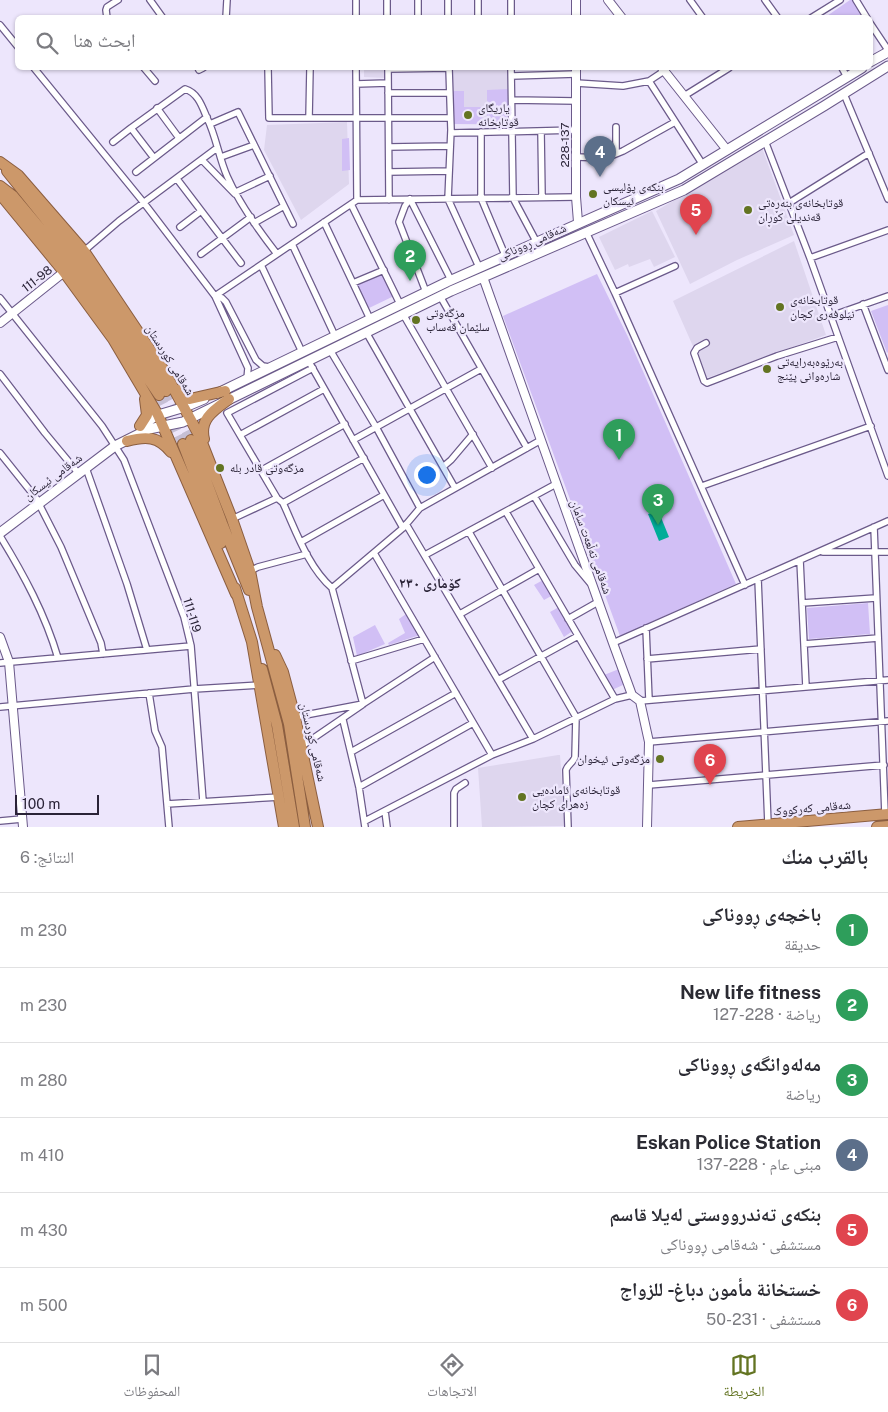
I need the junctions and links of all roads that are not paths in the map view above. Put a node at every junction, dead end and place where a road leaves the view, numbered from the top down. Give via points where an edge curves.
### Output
1 (118, 0) edge
2 (150, 0) edge
3 (227, 0) edge
4 (356, 0) edge
5 (387, 0) edge
6 (418, 0) edge
7 (448, 0) edge
8 (478, 0) edge
9 (511, 0) edge
10 (576, 0) edge
11 (608, 0) edge
12 (690, 0) edge
13 (765, 0) edge
14 (840, 0) edge
15 (856, 0) edge
16 (107, 15) edge
17 (161, 15) edge
18 (226, 15) edge
19 (356, 15) edge
20 (387, 15) edge
21 (418, 15) edge
22 (448, 15) edge
23 (478, 15) edge
24 (511, 15) edge
25 (576, 15) edge
26 (620, 15) edge
27 (701, 15) edge
28 (776, 15) edge
29 (816, 15) edge
30 (865, 15) edge
31 (0, 25) edge
32 (873, 28) edge
33 (15, 43) edge
34 (888, 51) edge
35 (873, 60) edge
36 (888, 66) edge
37 (36, 70) edge
38 (146, 70) edge
39 (268, 70) edge
40 (310, 70) edge
41 (356, 70) edge
42 (388, 70) edge
43 (449, 70) edge
44 (511, 70) edge
45 (662, 70) edge
46 (664, 70) edge
47 (726, 70) edge
48 (843, 70) edge
49 (858, 70) edge
50 (576, 75) edge
51 (512, 76) junction
52 (847, 76) junction
53 (155, 81) dead end
54 (649, 81) junction
55 (388, 83) junction
56 (356, 84) junction
57 (388, 93) junction
58 (449, 93) junction
59 (844, 94) junction
60 (684, 96) junction
61 (512, 100) junction
62 (576, 101) junction
63 (157, 108) junction
64 (207, 117) junction
65 (309, 118) junction
66 (356, 118) junction
67 (388, 118) junction
68 (450, 118) junction
69 (675, 122) junction
70 (210, 124) junction
71 (616, 127) dead end
72 (131, 128) junction
73 (541, 130) junction
74 (576, 130) junction
75 (512, 131) junction
76 (481, 132) junction
77 (451, 133) junction
78 (179, 138) junction
79 (765, 141) junction
80 (113, 142) dead end
81 (254, 145) junction
82 (450, 146) junction
83 (388, 147) junction
84 (217, 148) junction
85 (728, 150) junction
86 (868, 153) junction
87 (616, 154) junction
88 (221, 157) junction
89 (576, 157) junction
90 (154, 158) junction
91 (202, 160) junction
92 (0, 162) edge
93 (703, 165) junction
94 (449, 171) junction
95 (136, 172) dead end
96 (389, 172) junction
97 (270, 176) junction
98 (177, 179) junction
99 (0, 186) edge
100 (236, 192) junction
101 (648, 193) junction
102 (0, 194) edge
103 (542, 197) junction
104 (576, 197) junction
105 (481, 198) junction
106 (513, 198) junction
107 (410, 199) junction
108 (448, 199) junction
109 (888, 199) edge
110 (357, 200) junction
111 (389, 200) junction
112 (241, 201) junction
113 (144, 203) junction
114 (789, 203) junction
115 (653, 204) junction
116 (349, 205) junction
117 (284, 206) junction
118 (200, 211) junction
119 (252, 220) junction
120 (324, 222) junction
121 (578, 222) junction
122 (293, 224) dead end
123 (180, 227) dead end
124 (888, 230) edge
125 (586, 232) junction
126 (221, 238) junction
127 (536, 241) junction
128 (292, 244) junction
129 (84, 251) junction
130 (202, 254) dead end
131 (277, 254) junction
132 (505, 255) junction
133 (810, 258) junction
134 (241, 264) dead end
135 (261, 265) junction
136 (675, 266) dead end
137 (479, 267) junction
138 (384, 270) junction
139 (64, 272) junction
140 (483, 277) junction
141 (449, 281) junction
142 (353, 283) junction
143 (451, 291) junction
144 (426, 292) junction
145 (615, 293) junction
146 (215, 296) junction
147 (440, 296) junction
148 (888, 296) edge
149 (0, 298) edge
150 (400, 304) junction
151 (863, 304) junction
152 (12, 313) junction
153 (403, 314) junction
154 (831, 316) junction
155 (370, 319) junction
156 (0, 323) edge
157 (366, 332) junction
158 (335, 336) junction
159 (838, 337) junction
160 (706, 343) dead end
161 (330, 350) junction
162 (302, 352) junction
163 (886, 361) edge
164 (311, 364) junction
165 (270, 367) junction
166 (163, 369) junction
167 (481, 370) junction
168 (888, 370) edge
169 (133, 373) junction
170 (0, 374) edge
171 (246, 379) junction
172 (142, 389) junction
173 (324, 389) junction
174 (446, 389) junction
175 (227, 395) junction
176 (185, 407) junction
177 (411, 408) junction
178 (170, 411) joint
179 (158, 415) junction
180 (190, 419) junction
181 (177, 424) joint
182 (345, 424) junction
183 (140, 426) junction
184 (871, 426) junction
185 (164, 427) junction
186 (376, 427) junction
187 (473, 434) junction
188 (240, 435) junction
189 (353, 440) junction
190 (541, 440) junction
191 (122, 443) junction
192 (526, 448) junction
193 (0, 453) edge
194 (208, 457) junction
195 (364, 458) junction
196 (178, 460) junction
197 (444, 466) junction
198 (212, 467) junction
199 (492, 468) junction
200 (262, 470) junction
201 (82, 471) junction
202 (888, 476) edge
203 (556, 484) junction
204 (702, 486) junction
205 (456, 488) junction
206 (384, 495) junction
207 (534, 496) junction
208 (277, 498) junction
209 (282, 503) junction
210 (39, 504) junction
211 (420, 508) junction
212 (506, 512) junction
213 (232, 519) junction
214 (888, 521) edge
215 (404, 526) junction
216 (874, 527) junction
217 (0, 532) edge
218 (469, 532) junction
219 (301, 542) junction
220 (820, 552) junction
221 (888, 552) edge
222 (374, 553) junction
223 (875, 553) junction
224 (307, 554) junction
225 (425, 555) junction
226 (800, 560) junction
227 (540, 569) junction
228 (250, 571) junction
229 (758, 579) junction
230 (745, 584) junction
231 (592, 585) junction
232 (332, 588) junction
233 (502, 590) junction
234 (236, 594) junction
235 (876, 598) junction
236 (598, 602) junction
237 (802, 603) junction
238 (256, 607) junction
239 (460, 614) junction
240 (568, 619) junction
241 (646, 628) junction
242 (578, 636) junction
243 (0, 637) edge
244 (878, 638) junction
245 (424, 639) junction
246 (252, 642) junction
247 (613, 643) junction
248 (804, 644) junction
249 (191, 646) junction
250 (761, 649) junction
251 (147, 650) junction
252 (103, 654) junction
253 (435, 657) junction
254 (540, 657) junction
255 (58, 658) junction
256 (647, 659) junction
257 (351, 661) junction
258 (9, 662) junction
259 (0, 663) edge
260 (498, 680) junction
261 (880, 680) junction
262 (888, 680) edge
263 (260, 685) junction
264 (806, 687) junction
265 (194, 689) junction
266 (762, 691) junction
267 (456, 693) junction
268 (149, 694) junction
269 (632, 695) junction
270 (615, 699) junction
271 (649, 700) junction
272 (640, 701) junction
273 (363, 704) junction
274 (14, 705) junction
275 (0, 707) edge
276 (576, 717) junction
277 (292, 720) junction
278 (343, 720) junction
279 (885, 722) edge
280 (473, 723) junction
281 (764, 732) junction
282 (533, 739) junction
283 (649, 742) junction
284 (302, 746) junction
285 (351, 752) junction
286 (886, 754) edge
287 (492, 755) junction
288 (884, 765) junction
289 (766, 775) junction
290 (465, 783) dead end
291 (649, 785) junction
292 (359, 787) junction
293 (280, 797) junction
294 (203, 801) junction
295 (167, 804) junction
296 (385, 811) junction
297 (886, 814) edge
298 (0, 821) edge
299 (22, 823) edge
300 (365, 824) edge
301 (768, 824) junction
302 (888, 826) edge
303 (169, 827) edge
304 (283, 827) edge
305 (294, 827) edge
306 (305, 827) edge
307 (318, 827) edge
308 (387, 827) edge
309 (454, 827) edge
310 (568, 827) edge
311 (647, 827) edge
312 (738, 827) edge
313 (877, 827) edge

1 - 16 street via 107,7
2 - 17 street
3 - 18 street
4 - 19 street
5 - 20 street
6 - 21 street
7 - 22 street
8 - 23 street
9 - 24 street
10 - 25 street
11 - 26 street
12 - 27 street
13 - 28 street
14 - 29 street
15 - 30 street
31 - 33 street
32 - 34 street
34 - 35 main road
36 - 59 main road, شەقامی ڕووناکی
37 - 113 street
38 - 53 street
39 - 65 street via 269,118
40 - 65 street
41 - 56 street
42 - 55 street
43 - 58 street
44 - 51 street
45 - 54 street
46 - 60 street
47 - 60 street
48 - 52 street
49 - 52 main road, شەقامی ڕووناکی
50 - 51 street
50 - 54 street via 623,86
50 - 62 street, 228-137
51 - 61 street
52 - 85 main road, شەقامی ڕووناکی
54 - 69 street
55 - 56 street
55 - 57 street
56 - 66 street
57 - 58 street
57 - 67 street
58 - 68 street
59 - 79 main road, شەقامی ڕووناکی
59 - 86 street
60 - 85 street
61 - 62 street
61 - 75 street
62 - 74 street, 228-137
63 - 64 street via 185,89 196,95
63 - 72 street
63 - 78 street
64 - 70 street
64 - 78 street
65 - 66 street
66 - 67 street
66 - 110 street
67 - 68 street
67 - 83 street
68 - 77 street
69 - 87 street
69 - 93 street
70 - 81 street via 238,112
70 - 84 street
71 - 87 street
72 - 80 street
72 - 90 street
73 - 74 street
73 - 75 street
73 - 103 street
74 - 89 street, 228-137
75 - 76 street
75 - 106 street
76 - 77 street
76 - 105 street
77 - 82 street
78 - 90 street
79 - 114 street
79 - 115 main road, شەقامی ڕووناکی via 684,190
81 - 88 street
81 - 97 street
82 - 83 street
82 - 94 street
83 - 96 street
84 - 88 street
84 - 91 street
85 - 93 main road, شەقامی ڕووناکی
86 - 109 street
86 - 114 street
87 - 89 street via 606,158
88 - 100 street
89 - 104 street, 228-137
90 - 95 street
91 - 98 street
91 - 112 street
92 - 99 highway, شەقامی کوردستان via 76,257 163,393 70,264 13,196
92 - 129 highway, شەقامی کوردستان via 18,174
93 - 101 main road, شەقامی ڕووناکی
94 - 96 street
94 - 108 street
96 - 111 street
97 - 100 street
97 - 117 street
98 - 113 street
98 - 118 street
100 - 112 street
101 - 115 main road
101 - 121 main road, شەقامی ڕووناکی
102 - 139 highway, شەقامی کوردستان
103 - 104 street
103 - 106 street
104 - 121 street, 228-137
105 - 106 street
105 - 108 street
105 - 132 street
106 - 127 street
107 - 108 street
107 - 111 street
107 - 141 street
107 - 144 street via 399,222
108 - 137 street
110 - 111 street
110 - 116 street
112 - 119 street
113 - 129 street
113 - 146 street
114 - 133 street
115 - 125 main road, شەقامی ڕووناکی
116 - 120 street
116 - 138 street
117 - 119 street
117 - 122 street
118 - 123 street
118 - 126 street
119 - 126 street
119 - 131 street
120 - 128 street
120 - 142 street
121 - 127 main road, شەقامی ڕووناکی
124 - 133 street
125 - 140 main road, شەقامی ڕووناکی
125 - 145 street
126 - 130 street
126 - 134 street
127 - 132 main road, شەقامی ڕووناکی
128 - 131 street
128 - 158 street
129 - 166 highway, شەقامی کوردستان
131 - 135 street
132 - 137 main road, شەقامی ڕووناکی
133 - 154 street
135 - 146 street
135 - 162 street
136 - 145 street
137 - 141 main road, شەقامی ڕووناکی
138 - 142 street
138 - 150 street
139 - 152 street, 111-98
139 - 169 highway, شەقامی کوردستان
140 - 143 main road, شەقامی ڕووناکی
140 - 190 street, شەقامی تەڵعەت سامان
141 - 143 main road
141 - 144 main road, شەقامی ڕووناکی
142 - 155 street
143 - 147 main road, شەقامی ڕووناکی
144 - 150 main road, شەقامی ڕووناکی
145 - 204 street
146 - 165 street via 226,302 256,360
146 - 171 street via 248,368
147 - 153 main road, شەقامی ڕووناکی
147 - 167 street
148 - 151 street
149 - 152 street, 111-119
150 - 155 main road, شەقامی ڕووناکی
151 - 154 street
151 - 163 street
152 - 156 street, 111-98
152 - 191 street, 111-119 via 102,426
153 - 157 main road, شەقامی ڕووناکی
153 - 174 street
154 - 159 street
155 - 158 main road, شەقامی ڕووناکی
157 - 161 main road, شەقامی ڕووناکی
157 - 177 street
158 - 162 main road, شەقامی ڕووناکی
159 - 160 street via 707,383 694,352
159 - 184 street
161 - 164 main road, شەقامی ڕووناکی
161 - 186 street
162 - 165 main road, شەقامی ڕووناکی
163 - 168 street
164 - 173 street
164 - 175 main road, شەقامی ڕووناکی
164 - 188 street via 227,413
165 - 171 main road, شەقامی ڕووناکی
166 - 169 highway via 172,393 157,403 152,401
166 - 175 highway via 188,399
166 - 176 highway, شەقامی کوردستان
167 - 174 street
167 - 192 street
169 - 172 highway, شەقامی کوردستان
170 - 201 street via 45,433
171 - 175 main road, شەقامی ڕووناکی
172 - 179 highway, شەقامی کوردستان
172 - 183 highway via 148,411
173 - 182 street
173 - 188 street
174 - 177 street
174 - 187 street
175 - 176 main road, شەقامی ڕووناکی
175 - 180 main road, شەقامی ڕووناکی
175 - 194 highway via 203,424
176 - 178 main road, شەقامی ڕووناکی
176 - 180 highway, شەقامی کوردستان
177 - 186 street
177 - 197 street
178 - 179 main road, شەقامی ئیسکان
179 - 183 main road, شەقامی ئیسکان
179 - 185 highway, شەقامی کوردستان
180 - 181 main road, شەقامی ڕووناکی
180 - 194 highway, شەقامی کوردستان
181 - 185 main road, شەقامی ئیسکان
182 - 189 street
182 - 200 street
183 - 191 main road, شەقامی ئیسکان
184 - 202 street
184 - 204 street
185 - 191 main road, شەقامی ئیسکان via 149,429
185 - 196 highway, شەقامی کوردستان
186 - 189 street
186 - 211 street
187 - 197 street
187 - 199 street
188 - 200 street
189 - 195 street
190 - 192 street
190 - 203 street, شەقامی تەڵعەت سامان
191 - 196 highway via 140,438 158,439
191 - 201 main road, شەقامی ئیسکان
191 - 249 street, 111-119 via 124,460 184,617
192 - 199 street
193 - 210 street
194 - 198 highway, شەقامی کوردستان
195 - 206 street
195 - 209 street
196 - 198 highway via 175,442 192,434
196 - 234 highway, شەقامی کوردستان
197 - 205 street
198 - 213 highway, شەقامی کوردستان
199 - 205 street
200 - 208 street
201 - 210 main road, شەقامی ئیسکان
201 - 251 street via 127,584
203 - 207 street
203 - 231 street, شەقامی تەڵعەت سامان
204 - 230 street
205 - 211 street
206 - 215 street
206 - 219 street
207 - 212 street
207 - 231 street via 575,565
208 - 209 street
208 - 213 street
209 - 219 street
210 - 217 main road, شەقامی ئیسکان
210 - 252 street via 61,547
211 - 215 street
212 - 218 street
212 - 227 street
213 - 228 highway, شەقامی کوردستان
214 - 216 street
215 - 222 street
215 - 225 street
216 - 220 street
216 - 223 street
217 - 255 street via 28,583
218 - 225 street
218 - 233 street
219 - 224 street
220 - 223 street
220 - 226 street
221 - 223 street
222 - 232 street
222 - 245 street
223 - 235 street
224 - 228 street
224 - 232 street
225 - 239 street
226 - 229 street
226 - 237 street
227 - 233 street
227 - 240 street
228 - 238 highway, شەقامی کوردستان
229 - 230 street
229 - 250 street
230 - 241 street
231 - 236 street, شەقامی تەڵعەت سامان
232 - 257 street
233 - 239 street
233 - 254 street
234 - 238 highway, شەقامی کوردستان via 187,442
234 - 246 highway, شەقامی کوردستان
235 - 237 street
235 - 244 street
236 - 240 street
236 - 247 street, شەقامی تەڵعەت سامان
237 - 248 street
238 - 277 highway, شەقامی کوردستان via 283,672
239 - 260 street
240 - 242 street
241 - 247 street
241 - 256 street
242 - 254 street
242 - 270 street
243 - 258 street
244 - 248 street
244 - 261 street
245 - 253 street
245 - 257 street
246 - 263 highway, شەقامی کوردستان
246 - 305 highway, شەقامی کوردستان via 266,680 277,726
247 - 269 street, شەقامی تەڵعەت سامان
248 - 264 street
249 - 251 street
249 - 265 street, 111-119
250 - 256 street
250 - 266 street
251 - 252 street
252 - 255 street
253 - 267 street
253 - 273 street
254 - 260 street
254 - 276 street
255 - 258 street
256 - 271 street
257 - 273 street
258 - 259 street
258 - 274 street
260 - 282 street
261 - 262 street
261 - 264 street
261 - 279 street
263 - 265 street
263 - 293 highway, شەقامی کوردستان
264 - 266 street
265 - 268 street
265 - 294 street, 111-119
266 - 271 street
266 - 281 street
267 - 280 street
267 - 285 street
268 - 274 street
268 - 295 street via 155,731 162,747
269 - 270 street
269 - 272 street
270 - 276 street
271 - 272 street
272 - 283 street
273 - 277 street
273 - 278 street
274 - 275 street
274 - 299 street
276 - 282 street
276 - 310 street via 575,757 566,770
277 - 284 highway, شەقامی کوردستان
277 - 306 highway, شەقامی کوردستان
278 - 284 street
278 - 285 street
279 - 281 street
279 - 286 street
280 - 287 street
280 - 292 street
281 - 283 street
281 - 289 street
282 - 287 street
283 - 291 street
284 - 307 highway, شەقامی کوردستان
285 - 292 street
286 - 288 street
287 - 296 street
288 - 289 street
288 - 297 street
289 - 291 street
289 - 301 street
290 - 309 street via 454,793
291 - 311 street
292 - 300 street
293 - 294 street
293 - 304 highway, شەقامی کوردستان
294 - 295 street
295 - 303 street
296 - 300 street
296 - 308 street
297 - 301 highway, شەقامی کەرکووک
298 - 299 street
301 - 312 highway, شەقامی کەرکووک
302 - 313 highway

